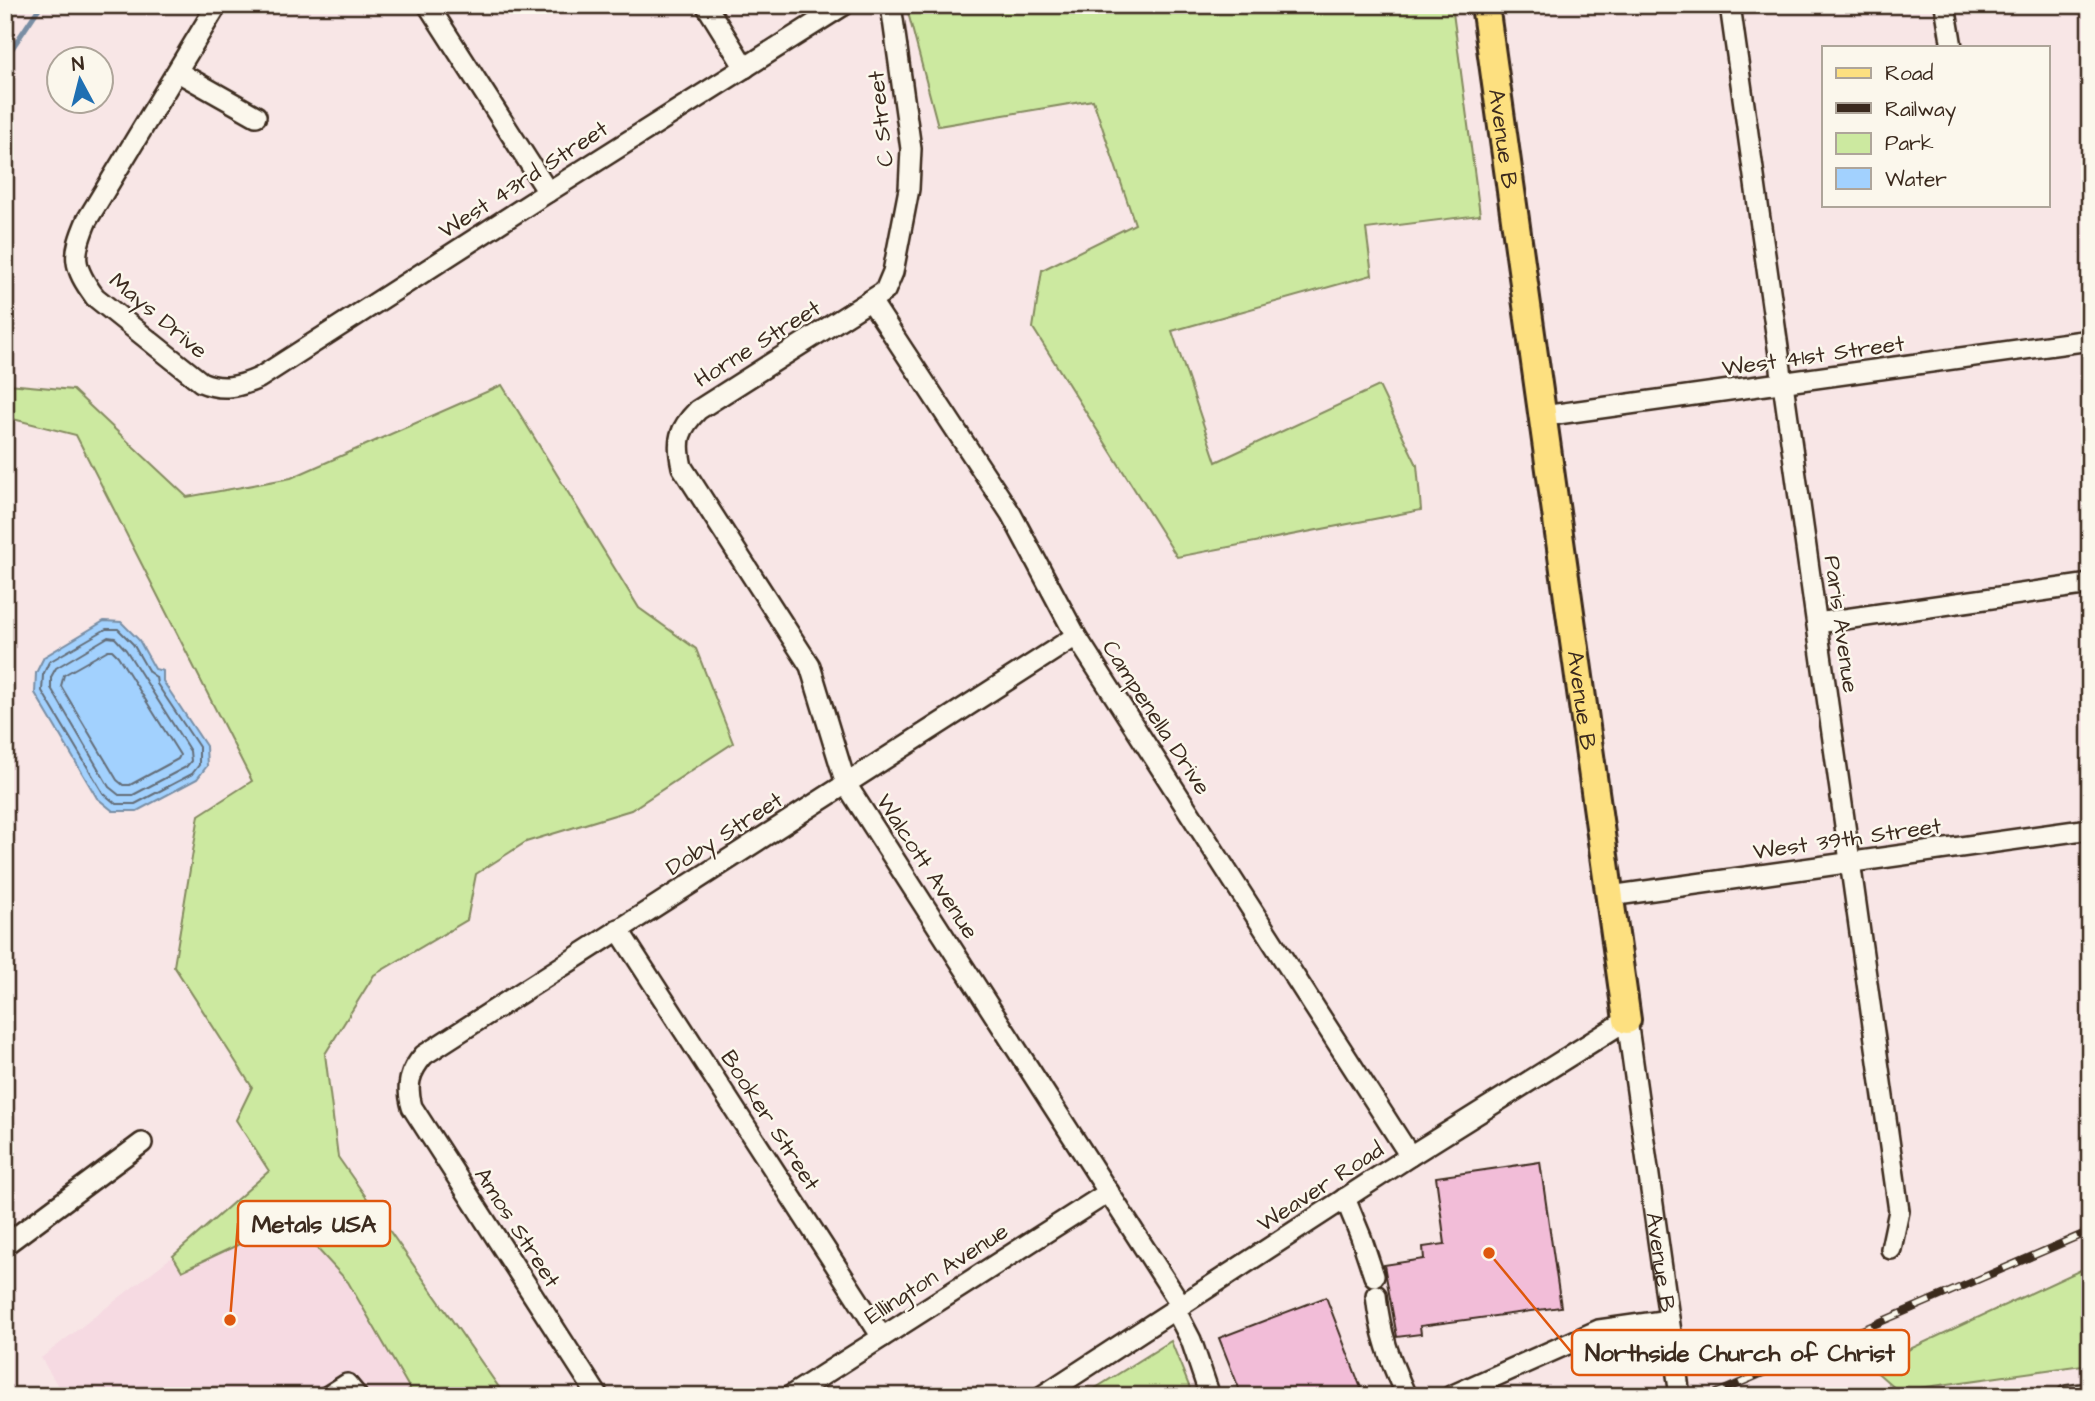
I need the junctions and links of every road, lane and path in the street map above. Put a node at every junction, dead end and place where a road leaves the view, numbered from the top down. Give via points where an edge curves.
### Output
1 (217, 5) edge
2 (428, 5) edge
3 (706, 5) edge
4 (844, 5) edge
5 (891, 5) edge
6 (1485, 5) edge
7 (1730, 5) edge
8 (1945, 5) edge
9 (1952, 46) edge
10 (745, 68) junction
11 (178, 72) junction
12 (256, 116) dead end
13 (548, 192) junction
14 (871, 300) junction
15 (2090, 340) edge
16 (1784, 384) junction
17 (226, 387) joint
18 (1543, 416) junction
19 (679, 436) joint
20 (2090, 584) edge
21 (1817, 623) junction
22 (1076, 636) junction
23 (846, 784) junction
24 (2090, 829) edge
25 (1850, 863) junction
26 (1610, 896) junction
27 (618, 929) junction
28 (1627, 1020) junction
29 (409, 1080) joint
30 (142, 1143) dead end
31 (1410, 1156) junction
32 (1109, 1192) junction
33 (1345, 1198) junction
34 (5, 1245) edge
35 (1892, 1249) dead end
36 (1178, 1307) junction
37 (1669, 1320) junction
38 (882, 1337) junction
39 (2090, 1393) edge
40 (328, 1396) edge
41 (357, 1396) edge
42 (597, 1396) edge
43 (790, 1396) edge
44 (1042, 1396) edge
45 (1210, 1396) edge
46 (1406, 1396) edge
47 (1451, 1396) edge
48 (1680, 1396) edge
49 (2067, 1396) edge

1 - 11 street, Mays Drive
2 - 13 street
3 - 10 street
4 - 10 street, West 43rd Street
5 - 14 street, C Street via 911,149 909,189 894,272 885,291
6 - 18 main road, Avenue B
7 - 16 street, Paris Avenue
8 - 9 street
10 - 13 street, West 43rd Street
11 - 12 street
11 - 17 street, Mays Drive via 87,220 76,262 95,297 201,382
13 - 17 street, West 43rd Street via 258,378
14 - 19 street, Horne Street via 698,410
14 - 22 street, Campenella Drive via 1011,514
15 - 16 street, West 41st Street
16 - 18 street, West 41st Street
16 - 21 street, Paris Avenue
18 - 26 main road, Avenue B
19 - 23 street, Walcott Avenue via 681,467 810,666
20 - 21 street
21 - 25 street, Paris Avenue
22 - 23 street, Doby Street
22 - 31 street, Campenella Drive
23 - 27 street, Doby Street
23 - 32 street, Walcott Avenue
24 - 25 street, West 39th Street
25 - 26 street, West 39th Street
25 - 35 street, Paris Avenue via 1899,1211
26 - 28 main road, Avenue B
27 - 29 street, Doby Street via 424,1055
27 - 38 street, Booker Street
28 - 31 street, Weaver Road
28 - 37 street, Avenue B
29 - 42 street, Amos Street via 412,1107
30 - 34 street
31 - 33 street, Weaver Road
32 - 36 street, Walcott Avenue
32 - 38 street, Ellington Avenue
33 - 36 street, Weaver Road
33 - 46 street via 1375,1286 1388,1356
36 - 44 street, Weaver Road
36 - 45 street, Walcott Avenue
37 - 47 street via 1599,1330
37 - 48 street, Avenue B
38 - 43 street, Ellington Avenue
39 - 49 street
40 - 41 street via 347,1384

